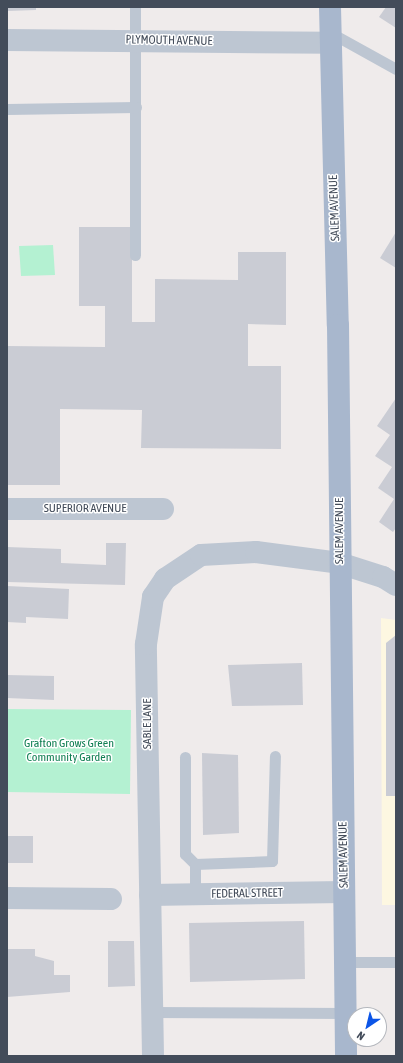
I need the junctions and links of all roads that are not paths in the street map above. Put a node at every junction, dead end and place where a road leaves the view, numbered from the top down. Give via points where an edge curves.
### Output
1 (135, 7) edge
2 (330, 7) edge
3 (331, 38) junction
4 (7, 40) edge
5 (136, 41) junction
6 (396, 69) edge
7 (136, 107) junction
8 (7, 109) edge
9 (135, 255) dead end
10 (163, 509) dead end
11 (7, 510) edge
12 (339, 563) junction
13 (396, 585) edge
14 (275, 756) dead end
15 (185, 758) dead end
16 (195, 864) junction
17 (344, 892) junction
18 (196, 895) junction
19 (150, 896) junction
20 (7, 898) edge
21 (111, 899) dead end
22 (345, 962) junction
23 (396, 962) edge
24 (152, 1012) junction
25 (345, 1013) junction
26 (153, 1056) edge
27 (346, 1056) edge

1 - 5 lane
2 - 3 main road, SALEM AVENUE
3 - 5 street, PLYMOUTH AVENUE
3 - 6 lane
3 - 12 main road, SALEM AVENUE via 338,324
4 - 5 street, PLYMOUTH AVENUE
5 - 7 lane
7 - 8 lane
7 - 9 lane
10 - 11 street, SUPERIOR AVENUE
12 - 13 street via 383,577
12 - 17 main road, SALEM AVENUE
12 - 19 street, SABLE LANE via 256,552 201,555 165,579 153,597 146,644
14 - 16 lane via 272,861
15 - 16 lane via 185,854
16 - 18 lane
17 - 18 street, FEDERAL STREET
17 - 22 main road, SALEM AVENUE
18 - 19 street, FEDERAL STREET
19 - 24 street, SABLE LANE
20 - 21 street
22 - 23 lane
22 - 25 main road, SALEM AVENUE
24 - 25 lane
24 - 26 street, SABLE LANE
25 - 27 main road, SALEM AVENUE

